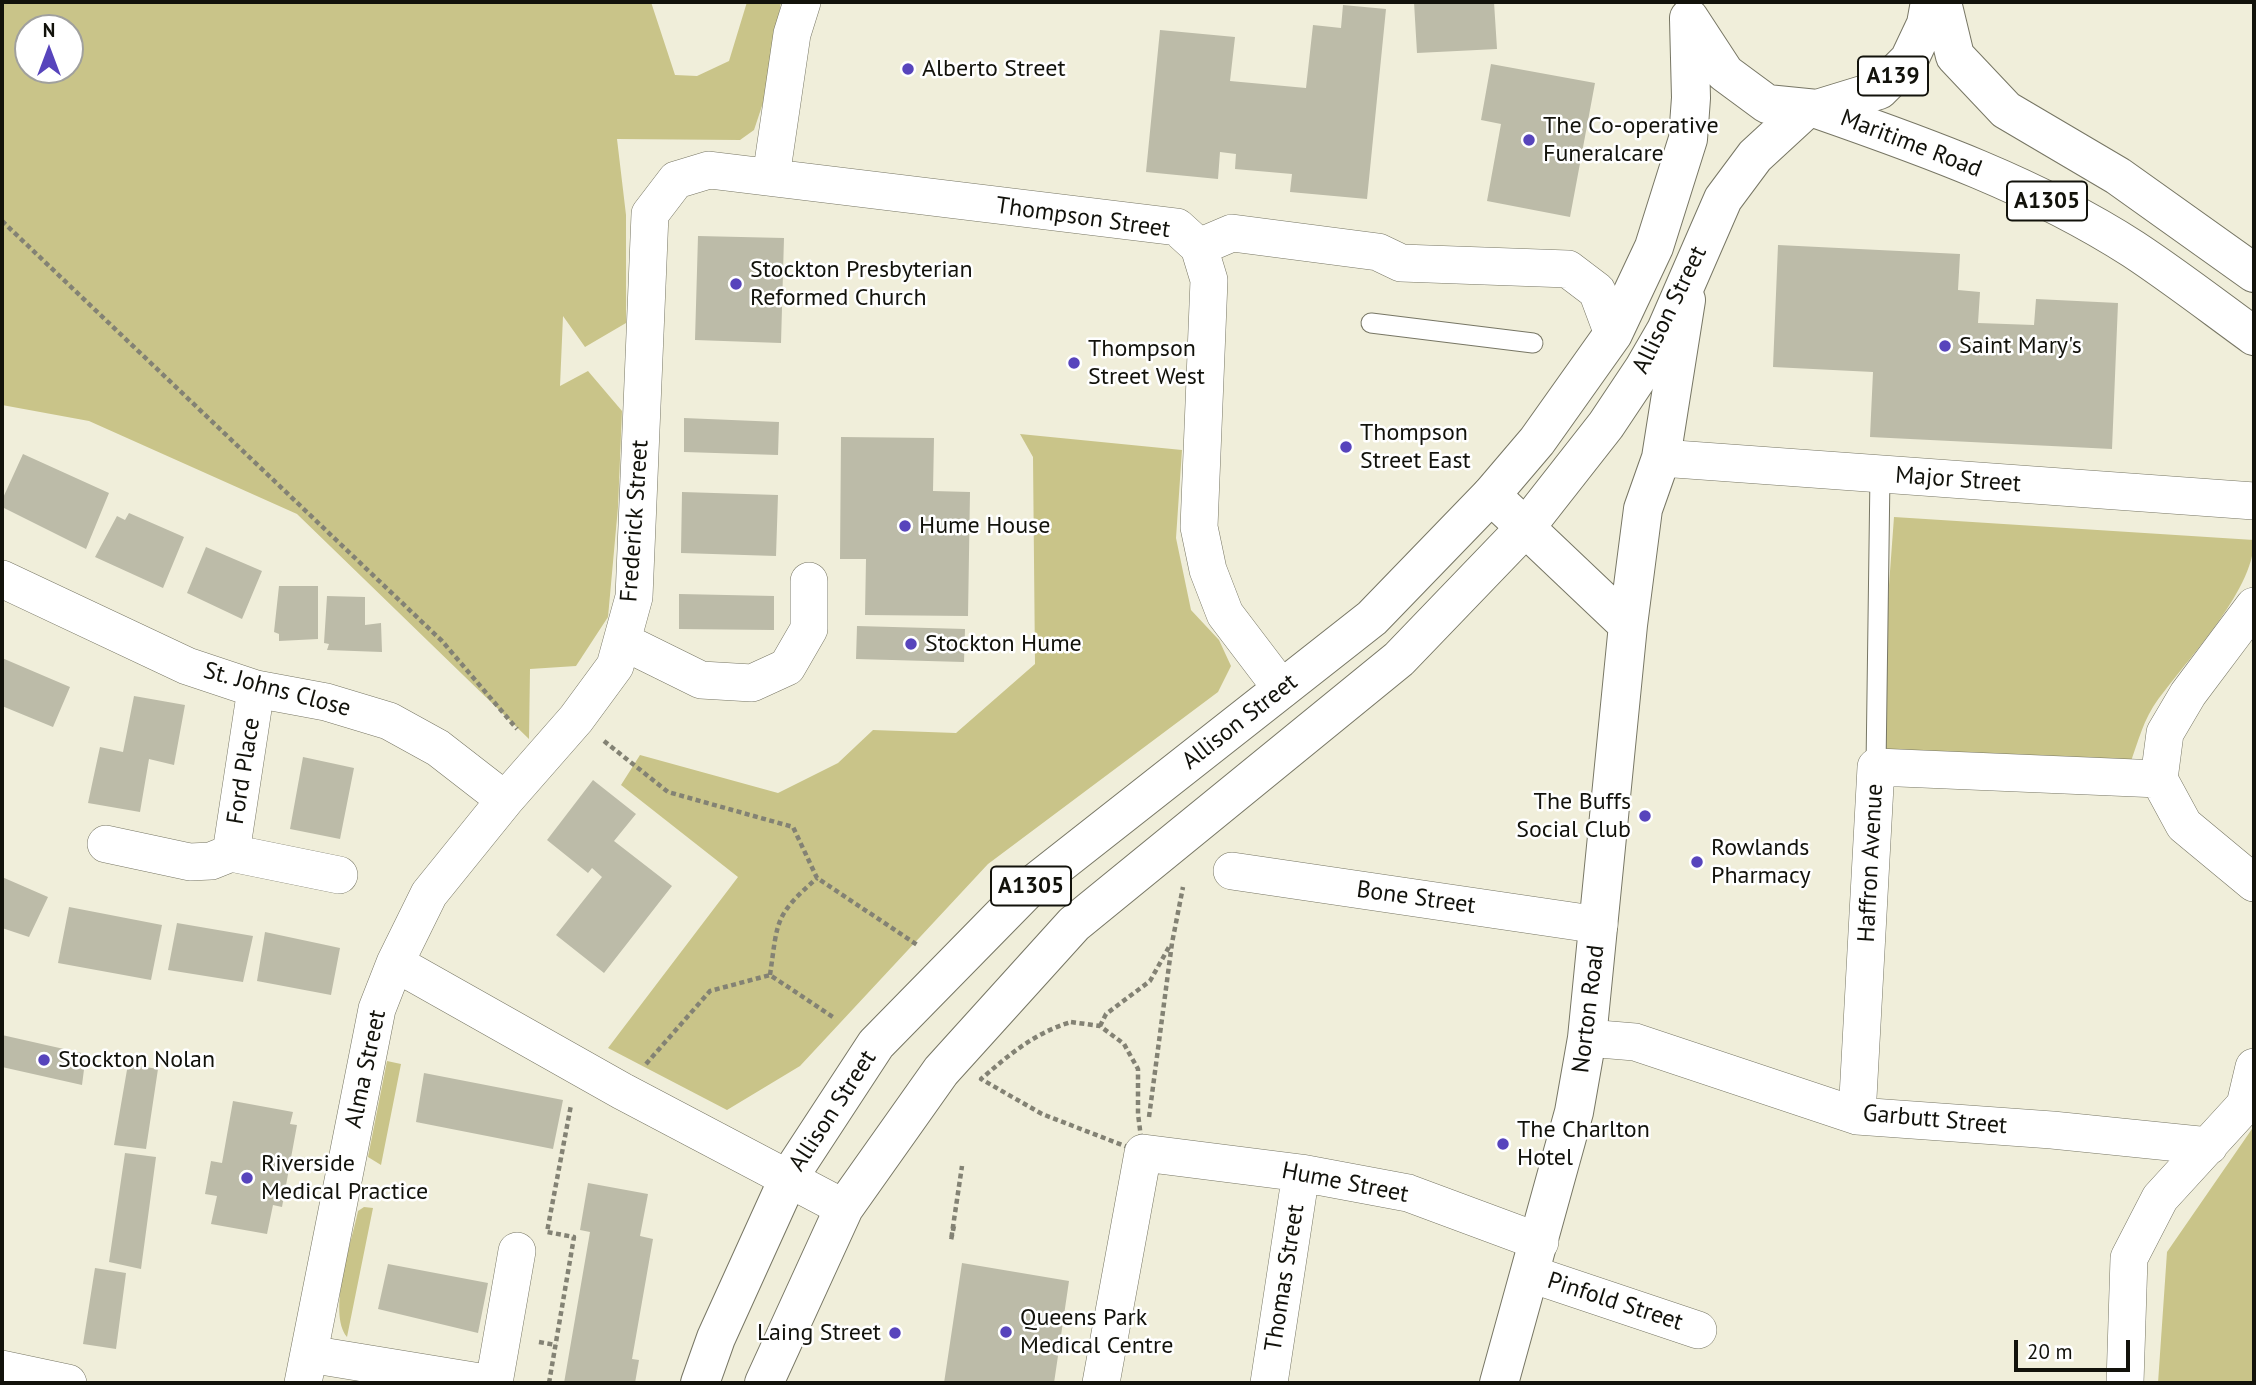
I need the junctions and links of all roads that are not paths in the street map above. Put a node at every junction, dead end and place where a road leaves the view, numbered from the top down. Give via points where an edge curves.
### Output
1 (802, 2) edge
2 (1930, 2) edge
3 (1942, 2) edge
4 (1688, 10) edge
5 (1811, 109) junction
6 (771, 177) junction
7 (676, 180) joint
8 (1199, 247) junction
9 (2254, 273) edge
10 (1691, 274) junction
11 (1371, 323) dead end
12 (1613, 334) junction
13 (2254, 336) edge
14 (1533, 343) dead end
15 (1661, 458) junction
16 (1880, 474) junction
17 (1491, 495) junction
18 (2254, 501) edge
19 (1526, 527) junction
20 (2, 579) edge
21 (809, 581) dead end
22 (2254, 606) edge
23 (1628, 625) junction
24 (622, 641) junction
25 (256, 689) junction
26 (1282, 690) junction
27 (1876, 767) junction
28 (2159, 779) junction
29 (505, 800) junction
30 (106, 844) dead end
31 (231, 853) junction
32 (1232, 871) dead end
33 (339, 875) dead end
34 (2254, 883) edge
35 (1599, 925) junction
36 (395, 963) junction
37 (1587, 1038) junction
38 (2254, 1067) edge
39 (1857, 1115) junction
40 (2209, 1146) junction
41 (1301, 1172) junction
42 (789, 1177) junction
43 (844, 1208) junction
44 (517, 1251) dead end
45 (1536, 1258) junction
46 (1698, 1330) dead end
47 (2, 1369) edge
48 (306, 1369) edge
49 (68, 1383) edge
50 (486, 1383) edge
51 (494, 1383) edge
52 (700, 1383) edge
53 (764, 1383) edge
54 (1101, 1383) edge
55 (1269, 1383) edge
56 (1499, 1383) edge
57 (2125, 1383) edge

1 - 6 street via 792,34
2 - 5 main road, A139 via 1926,24 1909,60 1879,90
3 - 9 main road, A1305 via 1955,56 2006,110 2118,176
4 - 5 main road, A139 via 1725,73 1767,104
4 - 12 main road, Allison Street / A1305 via 1688,139 1654,247
5 - 10 main road, Allison Street / A1305 via 1755,156 1723,199
5 - 13 main road, Maritime Road / A1305 via 1944,153 2035,195 2131,248
6 - 7 street, Thompson Street via 709,170
6 - 8 street, Thompson Street via 1177,228
7 - 24 street, Frederick Street via 650,214 634,597
8 - 12 street, Thompson Street via 1232,233 1377,252 1401,263 1568,269 1597,291
8 - 26 street via 1209,280 1199,527 1208,570 1225,614
10 - 15 main road, Norton Road
10 - 19 main road, Allison Street / A1305 via 1644,368
11 - 14 lane
12 - 17 main road, Allison Street / A1305 via 1537,441
15 - 16 street, Major Street
15 - 23 main road, Norton Road via 1643,509
16 - 18 street, Major Street
16 - 27 lane
17 - 19 main road
17 - 26 main road, Allison Street / A1305 via 1372,618
19 - 23 main road
19 - 43 main road, Allison Street / A1305 via 1399,659 1074,924 941,1071
20 - 25 street, St. Johns Close via 187,666
21 - 24 street via 809,629 787,667 752,683 701,680
22 - 28 street via 2188,694 2165,733
23 - 35 main road, Norton Road
24 - 29 street, Frederick Street via 615,666
25 - 29 street, St. Johns Close via 326,702 389,721 438,748
25 - 31 street, Ford Place
26 - 42 main road, Allison Street / A1305 via 1030,887 876,1044
27 - 28 street, Haffron Avenue
27 - 39 street, Haffron Avenue
28 - 34 street via 2183,825
29 - 36 street, Frederick Street via 429,894
30 - 31 street, Ford Place via 190,862
31 - 33 street, Ford Place
32 - 35 street, Bone Street
35 - 37 main road, Norton Road
36 - 42 street via 622,1091
36 - 48 street, Alma Street via 377,1009
37 - 39 street, Garbutt Street via 1635,1042
37 - 45 main road, Norton Road via 1574,1112
38 - 40 street via 2245,1105
39 - 40 street, Garbutt Street
40 - 57 street via 2160,1198 2129,1258
41 - 45 street, Hume Street via 1408,1193
41 - 54 street, Hume Street via 1143,1153
41 - 55 street, Thomas Street
42 - 43 street
42 - 52 main road, Allison Street / A1305
43 - 53 main road, Allison Street / A1305
44 - 51 street
45 - 46 street, Pinfold Street
45 - 56 main road, Norton Road
47 - 49 street
48 - 50 street

